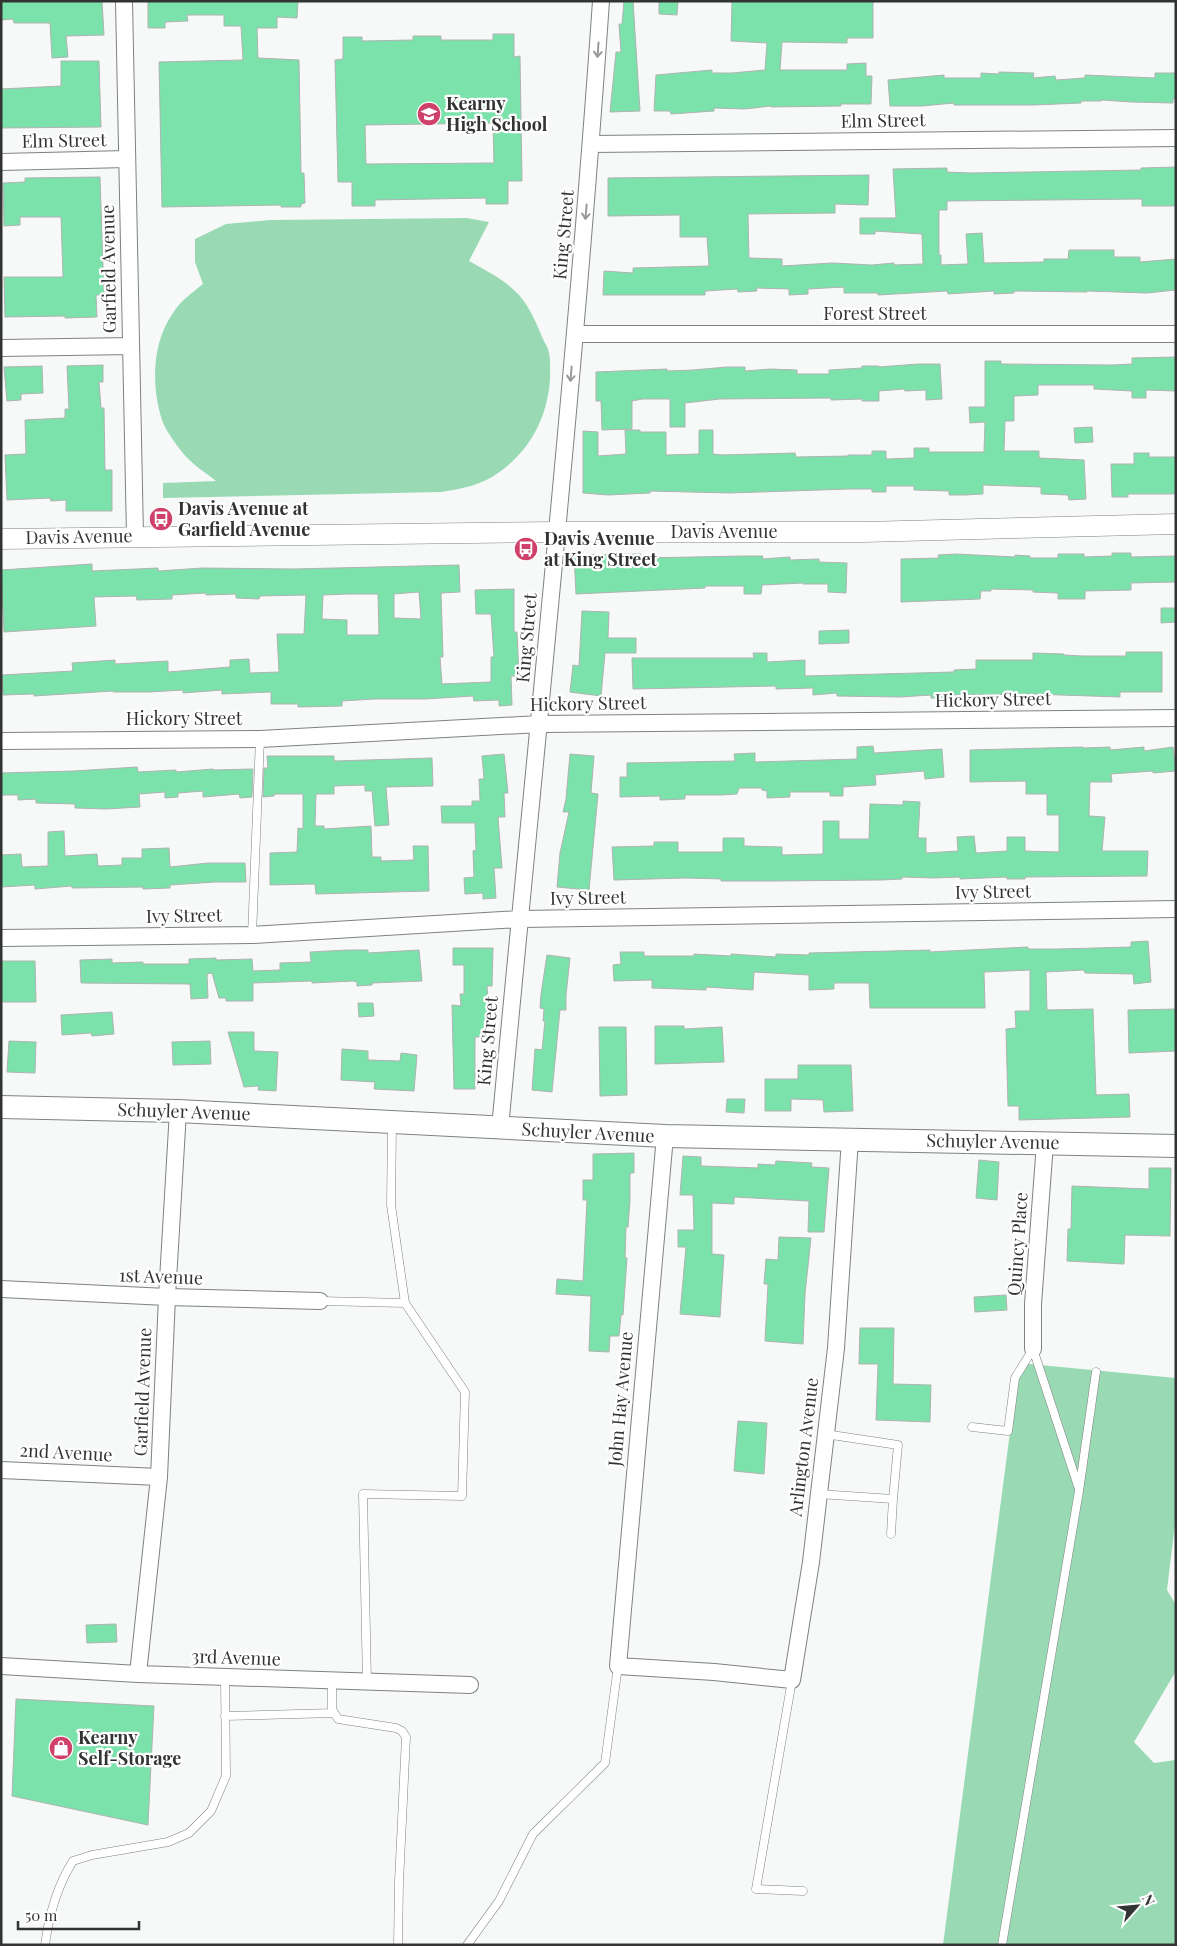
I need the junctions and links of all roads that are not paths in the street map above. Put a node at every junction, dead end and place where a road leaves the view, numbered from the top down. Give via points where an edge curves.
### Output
1 (124, 1) edge
2 (601, 1) edge
3 (1176, 138) edge
4 (591, 144) junction
5 (127, 159) junction
6 (1, 162) edge
7 (575, 334) junction
8 (1176, 334) edge
9 (131, 346) junction
10 (1, 348) edge
11 (1176, 524) edge
12 (556, 532) junction
13 (135, 536) junction
14 (1, 539) edge
15 (1176, 718) edge
16 (540, 724) junction
17 (260, 739) junction
18 (1, 741) edge
19 (1176, 909) edge
20 (520, 919) junction
21 (252, 935) junction
22 (1, 938) edge
23 (1, 1107) edge
24 (178, 1111) junction
25 (392, 1122) junction
26 (500, 1128) junction
27 (665, 1136) junction
28 (850, 1139) junction
29 (1045, 1143) junction
30 (1176, 1146) edge
31 (1, 1289) edge
32 (167, 1297) junction
33 (320, 1301) joint
34 (405, 1303) junction
35 (1033, 1348) junction
36 (1096, 1372) dead end
37 (972, 1427) dead end
38 (826, 1434) junction
39 (1, 1470) edge
40 (159, 1478) junction
41 (1079, 1492) junction
42 (818, 1494) junction
43 (893, 1499) junction
44 (891, 1534) dead end
45 (1, 1666) edge
46 (618, 1666) junction
47 (138, 1674) junction
48 (225, 1677) junction
49 (792, 1680) junction
50 (332, 1681) junction
51 (367, 1682) junction
52 (470, 1685) dead end
53 (334, 1713) junction
54 (225, 1716) junction
55 (803, 1891) dead end
56 (45, 1945) edge
57 (398, 1945) edge
58 (467, 1945) edge
59 (1002, 1945) edge

1 - 5 street, Garfield Avenue
2 -> 4 street, King Street
3 - 4 street, Elm Street
4 -> 7 street, King Street
5 - 6 street, Elm Street
5 - 9 street, Garfield Avenue
7 - 8 street, Forest Street
7 -> 12 street, King Street
9 - 10 street
9 - 13 street, Garfield Avenue
11 - 12 street, Davis Avenue via 864,532
12 - 13 street, Davis Avenue
12 - 16 street, King Street
13 - 14 street, Davis Avenue
15 - 16 street, Hickory Street
16 - 17 street, Hickory Street
16 - 20 street, King Street
17 - 18 street, Hickory Street
17 - 21 lane
19 - 20 street, Ivy Street
20 - 21 street, Ivy Street
20 - 26 street, King Street
21 - 22 street, Ivy Street
23 - 24 main road, Schuyler Avenue
24 - 25 main road, Schuyler Avenue
24 - 32 street, Garfield Avenue
25 - 26 main road, Schuyler Avenue
25 - 34 lane via 391,1205
26 - 27 main road, Schuyler Avenue
27 - 28 main road, Schuyler Avenue
27 - 46 street, John Hay Avenue
28 - 29 main road, Schuyler Avenue
28 - 38 street, Arlington Avenue via 836,1348
29 - 30 main road, Schuyler Avenue
29 - 35 street, Quincy Place via 1033,1304
31 - 32 street, 1st Avenue
32 - 33 street, 1st Avenue
32 - 40 street, Garfield Avenue
33 - 34 lane
34 - 51 lane via 465,1392 462,1496 363,1494
35 - 37 lane via 1016,1378 1008,1430
35 - 41 lane
36 - 41 lane
38 - 42 street, Arlington Avenue
38 - 43 lane via 898,1445
39 - 40 street, 2nd Avenue
40 - 47 street, Garfield Avenue
41 - 59 lane
42 - 43 lane
42 - 49 street, Arlington Avenue
43 - 44 lane
45 - 47 street, 3rd Avenue
46 - 49 street
46 - 58 lane via 606,1763 533,1834 499,1901
47 - 48 street, 3rd Avenue
48 - 50 street, 3rd Avenue
48 - 54 lane
49 - 55 lane via 756,1889
50 - 51 street, 3rd Avenue
50 - 53 lane
51 - 52 street, 3rd Avenue
53 - 54 lane
53 - 57 lane via 338,1719 396,1728 406,1738
54 - 56 lane via 226,1776 211,1811 188,1833 168,1842 73,1861 61,1880

